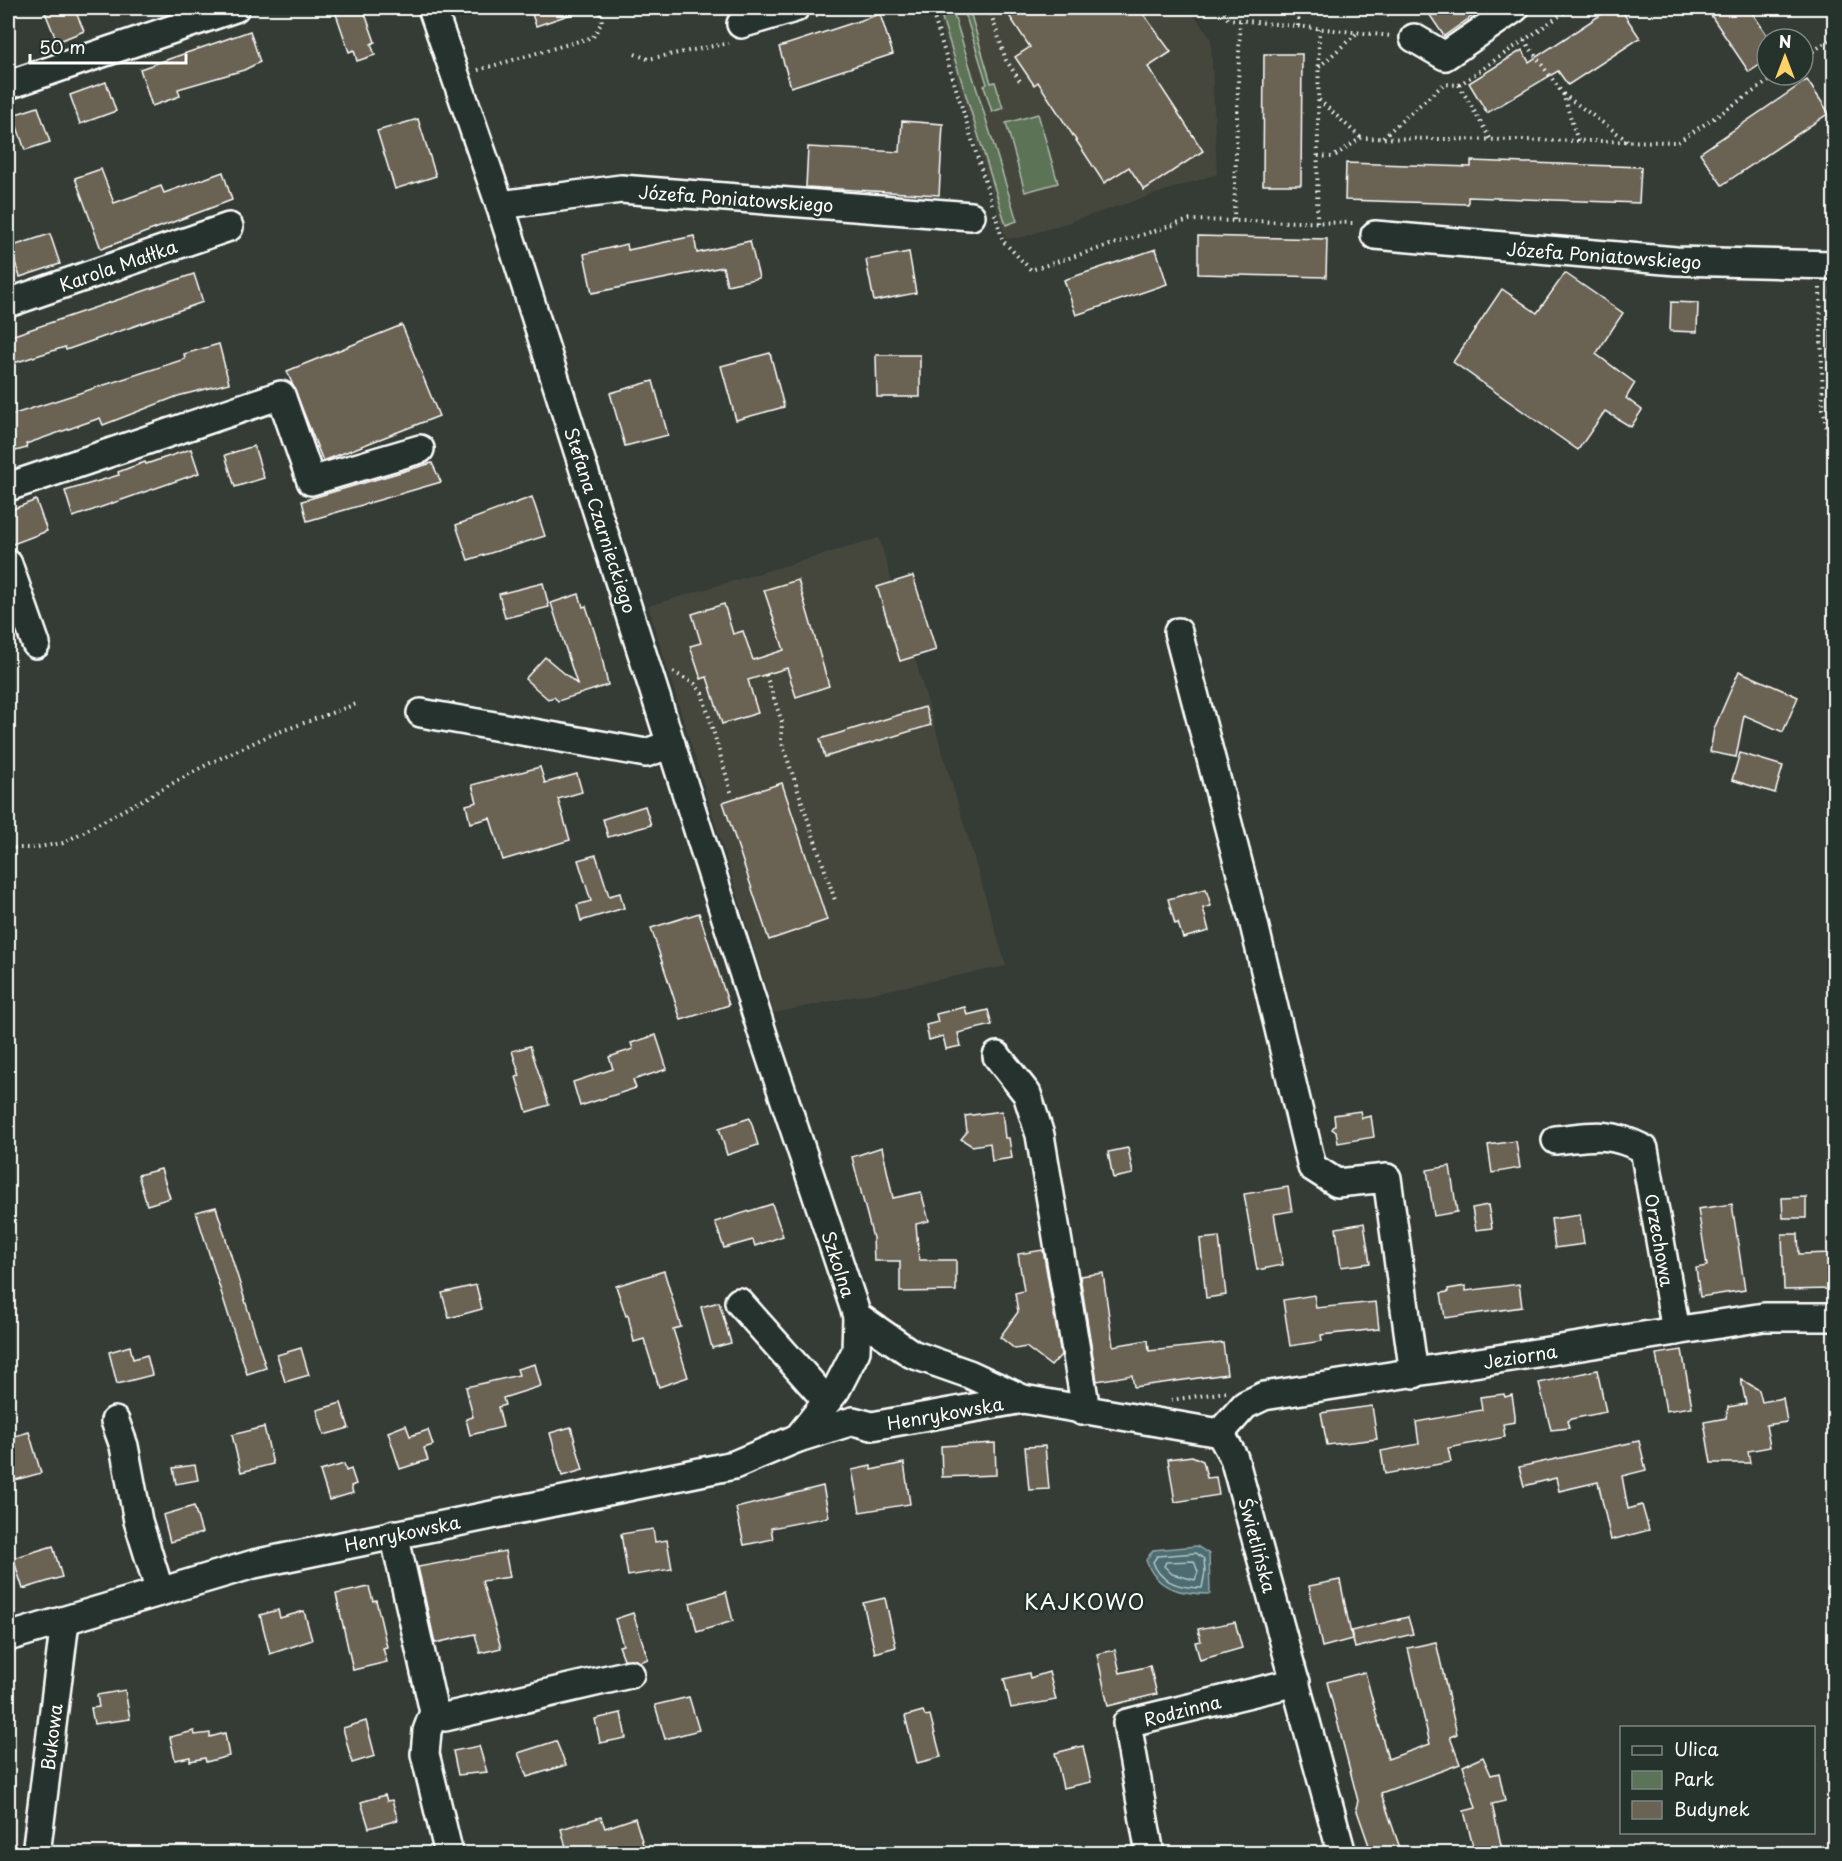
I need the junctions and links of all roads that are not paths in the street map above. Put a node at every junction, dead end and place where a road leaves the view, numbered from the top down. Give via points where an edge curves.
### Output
1 (235, 8) edge
2 (432, 8) edge
3 (795, 8) edge
4 (1515, 8) edge
5 (738, 33) road end
6 (1414, 38) road end
7 (8, 85) edge
8 (500, 205) junction
9 (971, 216) dead end
10 (229, 227) dead end
11 (1367, 229) road end
12 (1827, 265) edge
13 (8, 303) edge
14 (420, 449) dead end
15 (8, 487) edge
16 (8, 564) edge
17 (1178, 632) dead end
18 (36, 644) dead end
19 (421, 713) dead end
20 (671, 744) junction
21 (763, 1035) joint
22 (997, 1056) dead end
23 (1556, 1140) dead end
24 (739, 1302) dead end
25 (857, 1316) junction
26 (1834, 1317) edge
27 (1676, 1331) junction
28 (856, 1351) junction
29 (912, 1354) junction
30 (969, 1374) junction
31 (1414, 1374) junction
32 (832, 1395) junction
33 (1023, 1399) junction
34 (1082, 1411) junction
35 (960, 1412) junction
36 (115, 1421) dead end
37 (853, 1421) junction
38 (1220, 1433) junction
39 (798, 1438) junction
40 (394, 1534) junction
41 (160, 1592) junction
42 (65, 1621) junction
43 (8, 1637) edge
44 (630, 1674) dead end
45 (1296, 1682) junction
46 (434, 1712) junction
47 (36, 1854) edge
48 (449, 1854) edge
49 (1150, 1854) edge
50 (1342, 1854) edge

1 - 7 street
2 - 8 street, Stefana Czarnieckiego
3 - 5 street
4 - 6 street via 1444,56
8 - 9 street, Józefa Poniatowskiego via 621,189
8 - 20 street, Stefana Czarnieckiego
10 - 13 street, Karola Małłka
11 - 12 street, Józefa Poniatowskiego via 1676,261
14 - 15 street via 311,481 281,395
16 - 18 street
17 - 31 street via 1312,1167 1337,1183 1388,1178
19 - 20 street via 646,753
20 - 21 street, Stefana Czarnieckiego
21 - 25 street, Szkolna
22 - 34 street via 1027,1094 1040,1135 1084,1398
23 - 27 street, Orzechowa via 1604,1134 1644,1149
24 - 32 street
25 - 28 street, Henrykowska
25 - 29 street, Szkolna
26 - 27 street, Jeziorna via 1764,1317
27 - 31 street, Jeziorna
28 - 29 street
28 - 32 street, Henrykowska
29 - 30 street, Szkolna
30 - 33 street, Szkolna
30 - 35 street
31 - 38 street, Jeziorna via 1264,1396 1245,1405
32 - 37 street
32 - 39 street, Henrykowska
33 - 34 street
33 - 35 street, Henrykowska
34 - 38 street
35 - 37 street, Henrykowska via 872,1426
36 - 41 street via 124,1446 138,1521
37 - 39 street, Henrykowska
38 - 45 street, Świetlińska via 1234,1458
39 - 40 street, Henrykowska via 734,1465
40 - 41 street, Henrykowska via 254,1564
40 - 46 street
41 - 42 street, Henrykowska
42 - 43 street, Henrykowska
42 - 47 street, Bukowa
44 - 46 street via 445,1717
45 - 49 street, Rodzinna via 1127,1723
45 - 50 street, Świetlińska
46 - 48 street via 425,1754

